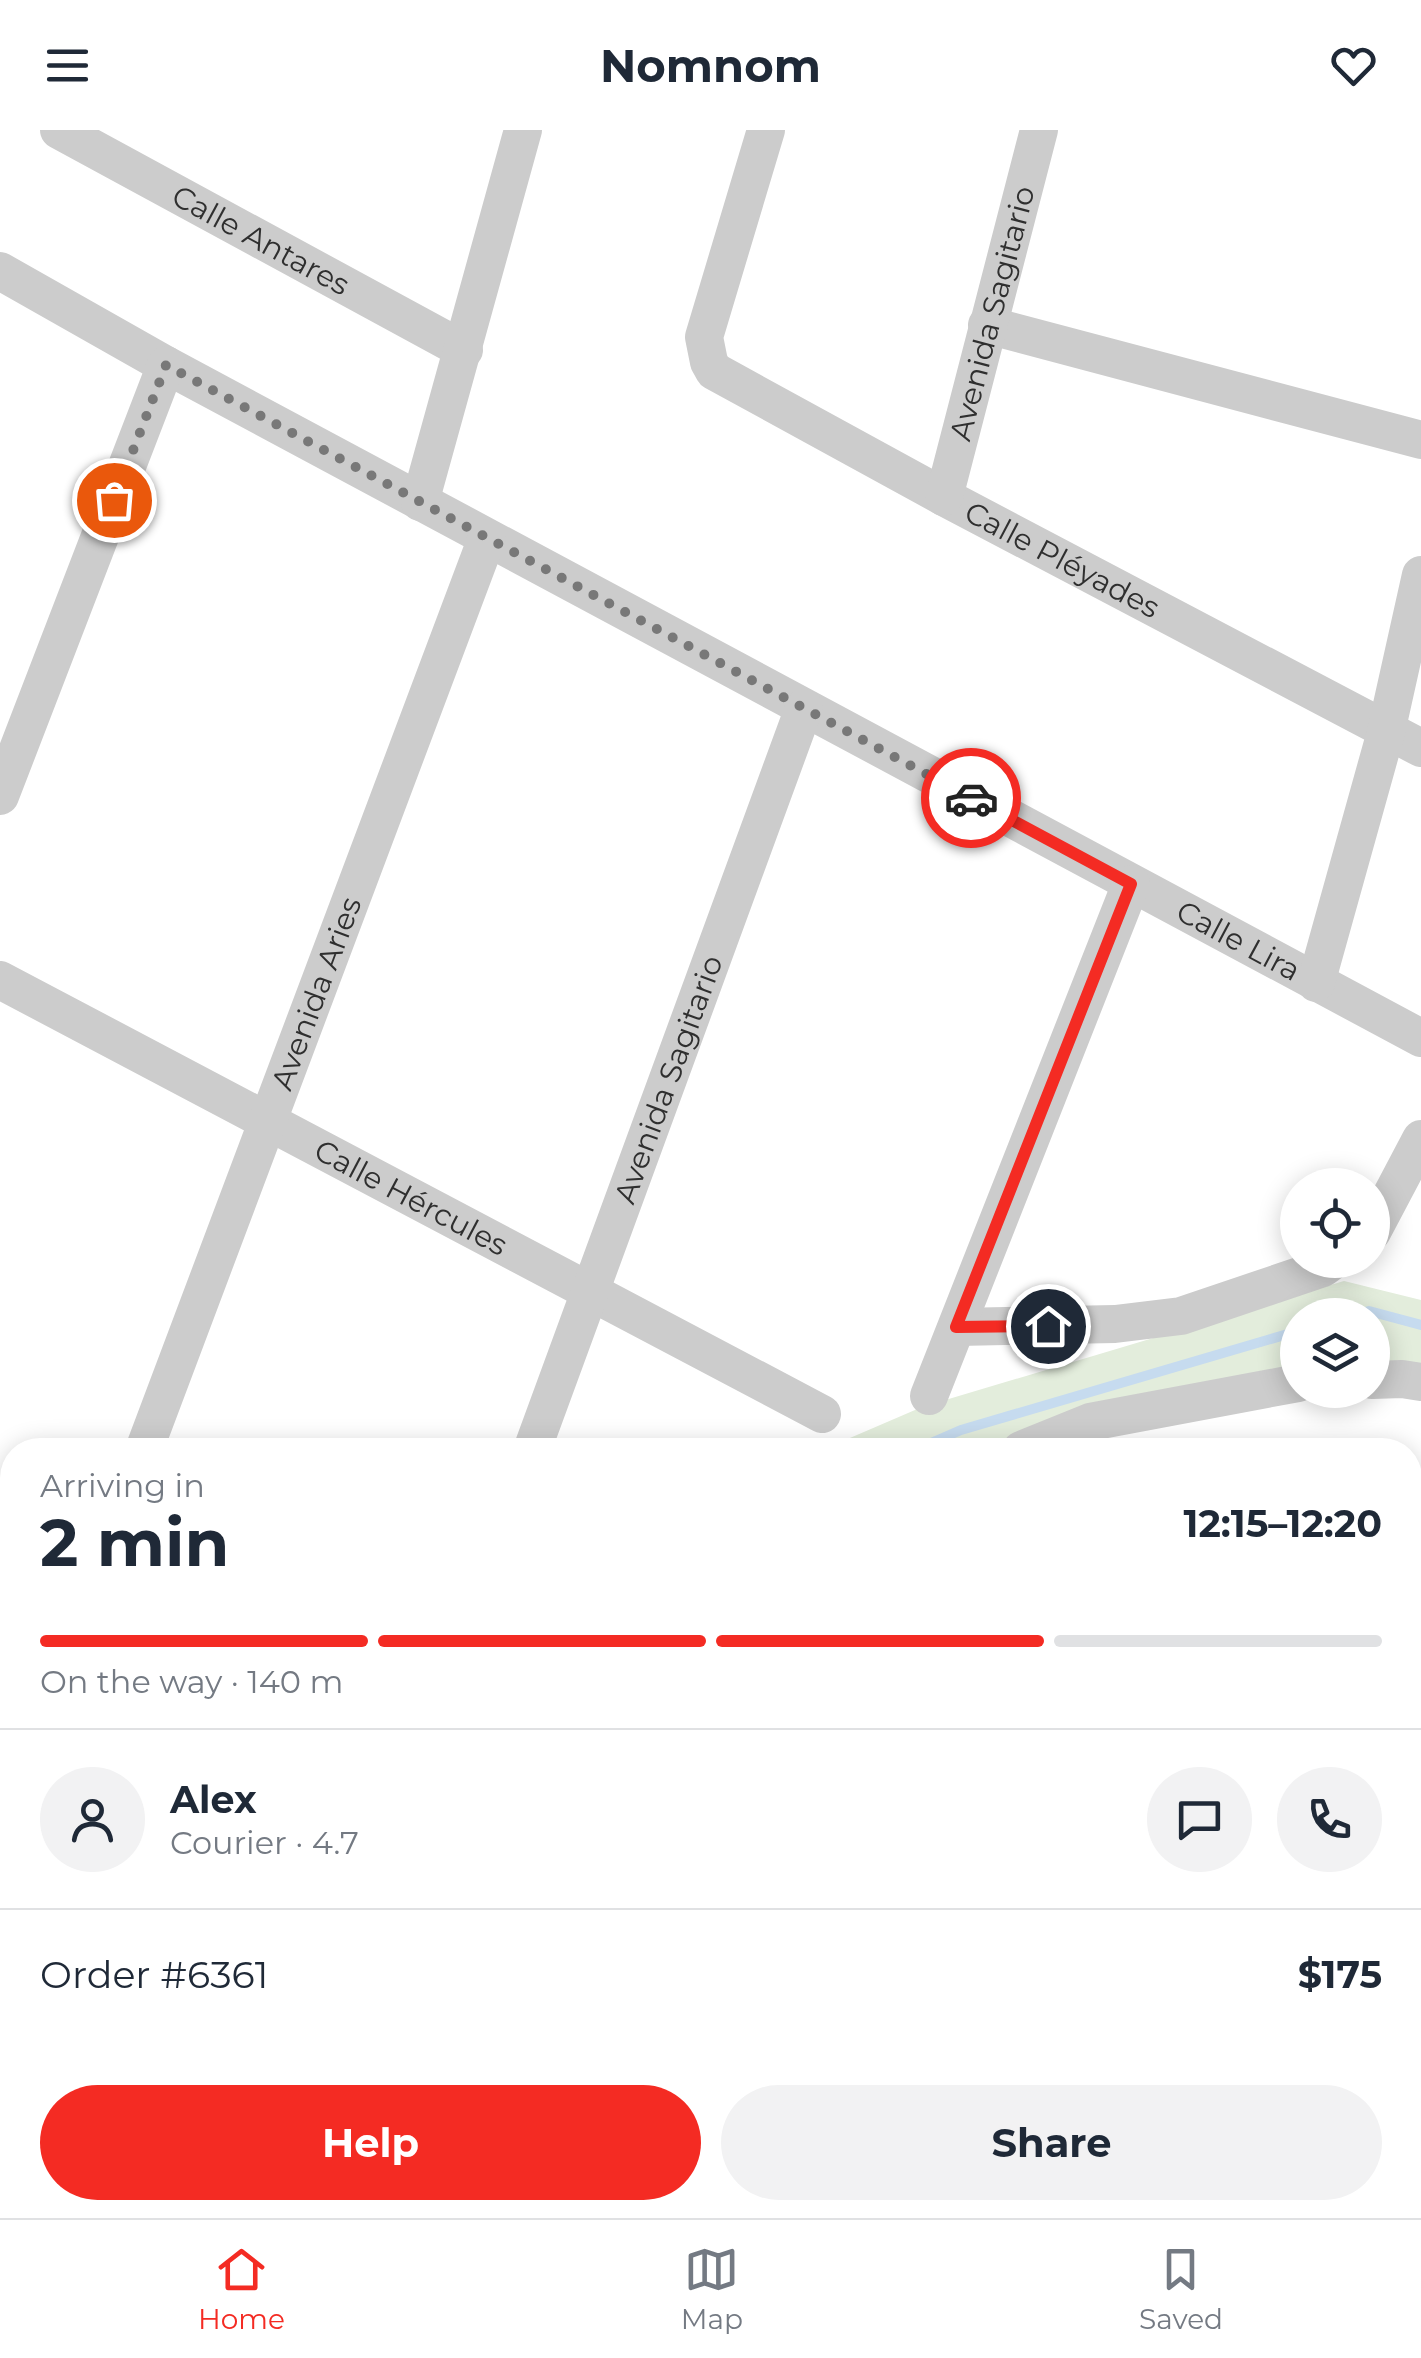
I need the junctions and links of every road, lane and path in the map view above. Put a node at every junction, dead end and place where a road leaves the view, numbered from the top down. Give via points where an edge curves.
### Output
1 (59, 130) edge
2 (523, 130) edge
3 (766, 130) edge
4 (1039, 130) edge
5 (0, 271) edge
6 (987, 325) junction
7 (464, 350) junction
8 (166, 365) junction
9 (1421, 440) edge
10 (944, 497) junction
11 (420, 502) junction
12 (487, 538) junction
13 (1421, 575) edge
14 (804, 708) junction
15 (1386, 732) junction
16 (1421, 748) edge
17 (0, 796) edge
18 (1131, 884) junction
19 (0, 980) edge
20 (1316, 983) junction
21 (1421, 1038) edge
22 (268, 1119) junction
23 (1421, 1139) edge
24 (1390, 1198) edge
25 (1292, 1278) edge
26 (590, 1293) junction
27 (956, 1327) junction
28 (1390, 1379) edge
29 (1421, 1382) edge
30 (1280, 1388) edge
31 (930, 1396) dead end
32 (822, 1414) dead end
33 (1101, 1436) edge
34 (148, 1438) edge
35 (536, 1438) edge

1 - 7 street, Calle Antares
2 - 7 street
3 - 10 street, Calle Pléyades via 704,337 709,362 714,371
4 - 6 street, Avenida Sagitario
5 - 8 street, Calle Lira
6 - 9 street
6 - 10 street, Avenida Sagitario
7 - 11 street
8 - 11 street, Calle Lira
8 - 17 street
10 - 15 street, Calle Pléyades
11 - 12 street, Calle Lira
12 - 14 street, Calle Lira
12 - 22 street, Avenida Aries
13 - 15 street
14 - 18 street, Calle Lira
14 - 26 street, Avenida Sagitario
15 - 16 street, Calle Pléyades
15 - 20 street
18 - 20 street, Calle Lira
18 - 27 street
19 - 22 street, Calle Hércules
20 - 21 street, Calle Lira
22 - 26 street, Calle Hércules
22 - 34 street, Avenida Aries
23 - 24 street
25 - 27 street via 1180,1316
26 - 32 street, Calle Hércules
26 - 35 street, Avenida Sagitario
27 - 31 street
28 - 29 street
30 - 33 street

